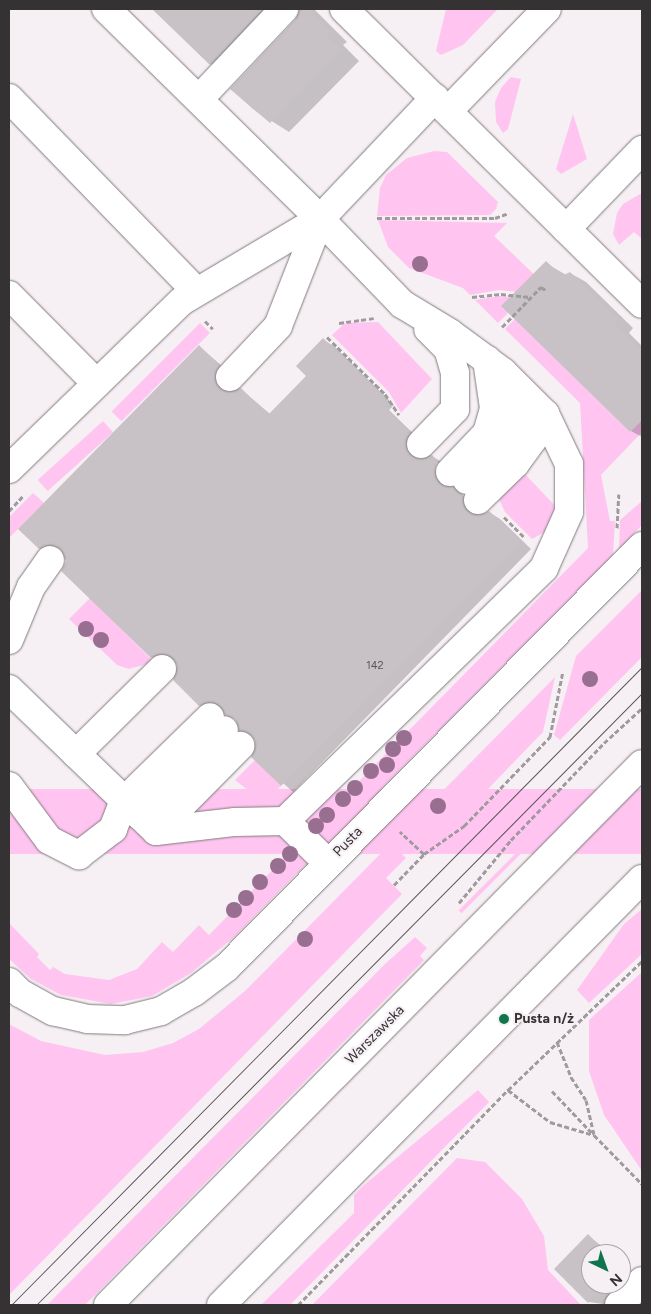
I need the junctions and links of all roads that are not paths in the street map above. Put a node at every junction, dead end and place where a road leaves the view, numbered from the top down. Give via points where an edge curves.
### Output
1 (106, 9) edge
2 (284, 9) edge
3 (344, 9) edge
4 (547, 9) edge
5 (9, 98) edge
6 (199, 100) junction
7 (441, 104) junction
8 (642, 150) edge
9 (320, 219) junction
10 (566, 229) junction
11 (196, 291) junction
12 (9, 295) edge
13 (402, 304) junction
14 (642, 304) edge
15 (487, 360) junction
16 (230, 377) dead end
17 (96, 383) junction
18 (520, 389) junction
19 (545, 414) junction
20 (420, 444) dead end
21 (9, 470) edge
22 (472, 492) junction
23 (642, 546) edge
24 (50, 560) dead end
25 (9, 640) edge
26 (162, 669) dead end
27 (9, 690) edge
28 (76, 754) junction
29 (642, 764) edge
30 (9, 786) edge
31 (9, 815) edge
32 (140, 816) junction
33 (285, 821) junction
34 (48, 840) junction
35 (328, 863) junction
36 (642, 879) edge
37 (9, 982) edge
38 (642, 1281) edge
39 (108, 1305) edge
40 (221, 1305) edge
41 (618, 1305) edge

1 - 6 main road
2 - 6 main road
3 - 7 main road
4 - 7 main road
5 - 11 main road
6 - 9 main road
7 - 9 main road
7 - 10 main road
8 - 10 main road
9 - 11 main road
9 - 13 main road
9 - 16 main road via 278,326
10 - 14 main road
11 - 17 main road
12 - 17 main road
13 - 15 main road via 450,332
13 - 20 main road via 448,349 455,373 455,409
15 - 18 main road
15 - 22 main road via 494,408
17 - 21 main road
18 - 19 main road
18 - 22 main road via 514,430
19 - 22 main road via 533,439 515,464
19 - 33 main road via 569,464 569,512 544,568
23 - 35 main road, Pusta
24 - 25 main road via 31,587
26 - 28 main road
27 - 28 main road
28 - 32 main road
29 - 39 main road, Warszawska
30 - 34 main road
31 - 34 main road
32 - 32 main road via 225,731
32 - 33 main road via 235,822
32 - 34 main road via 113,829 79,855
33 - 35 main road
35 - 37 main road, Pusta via 227,967 161,1011 125,1020 87,1019 53,1011 20,993
36 - 40 main road
38 - 41 main road

